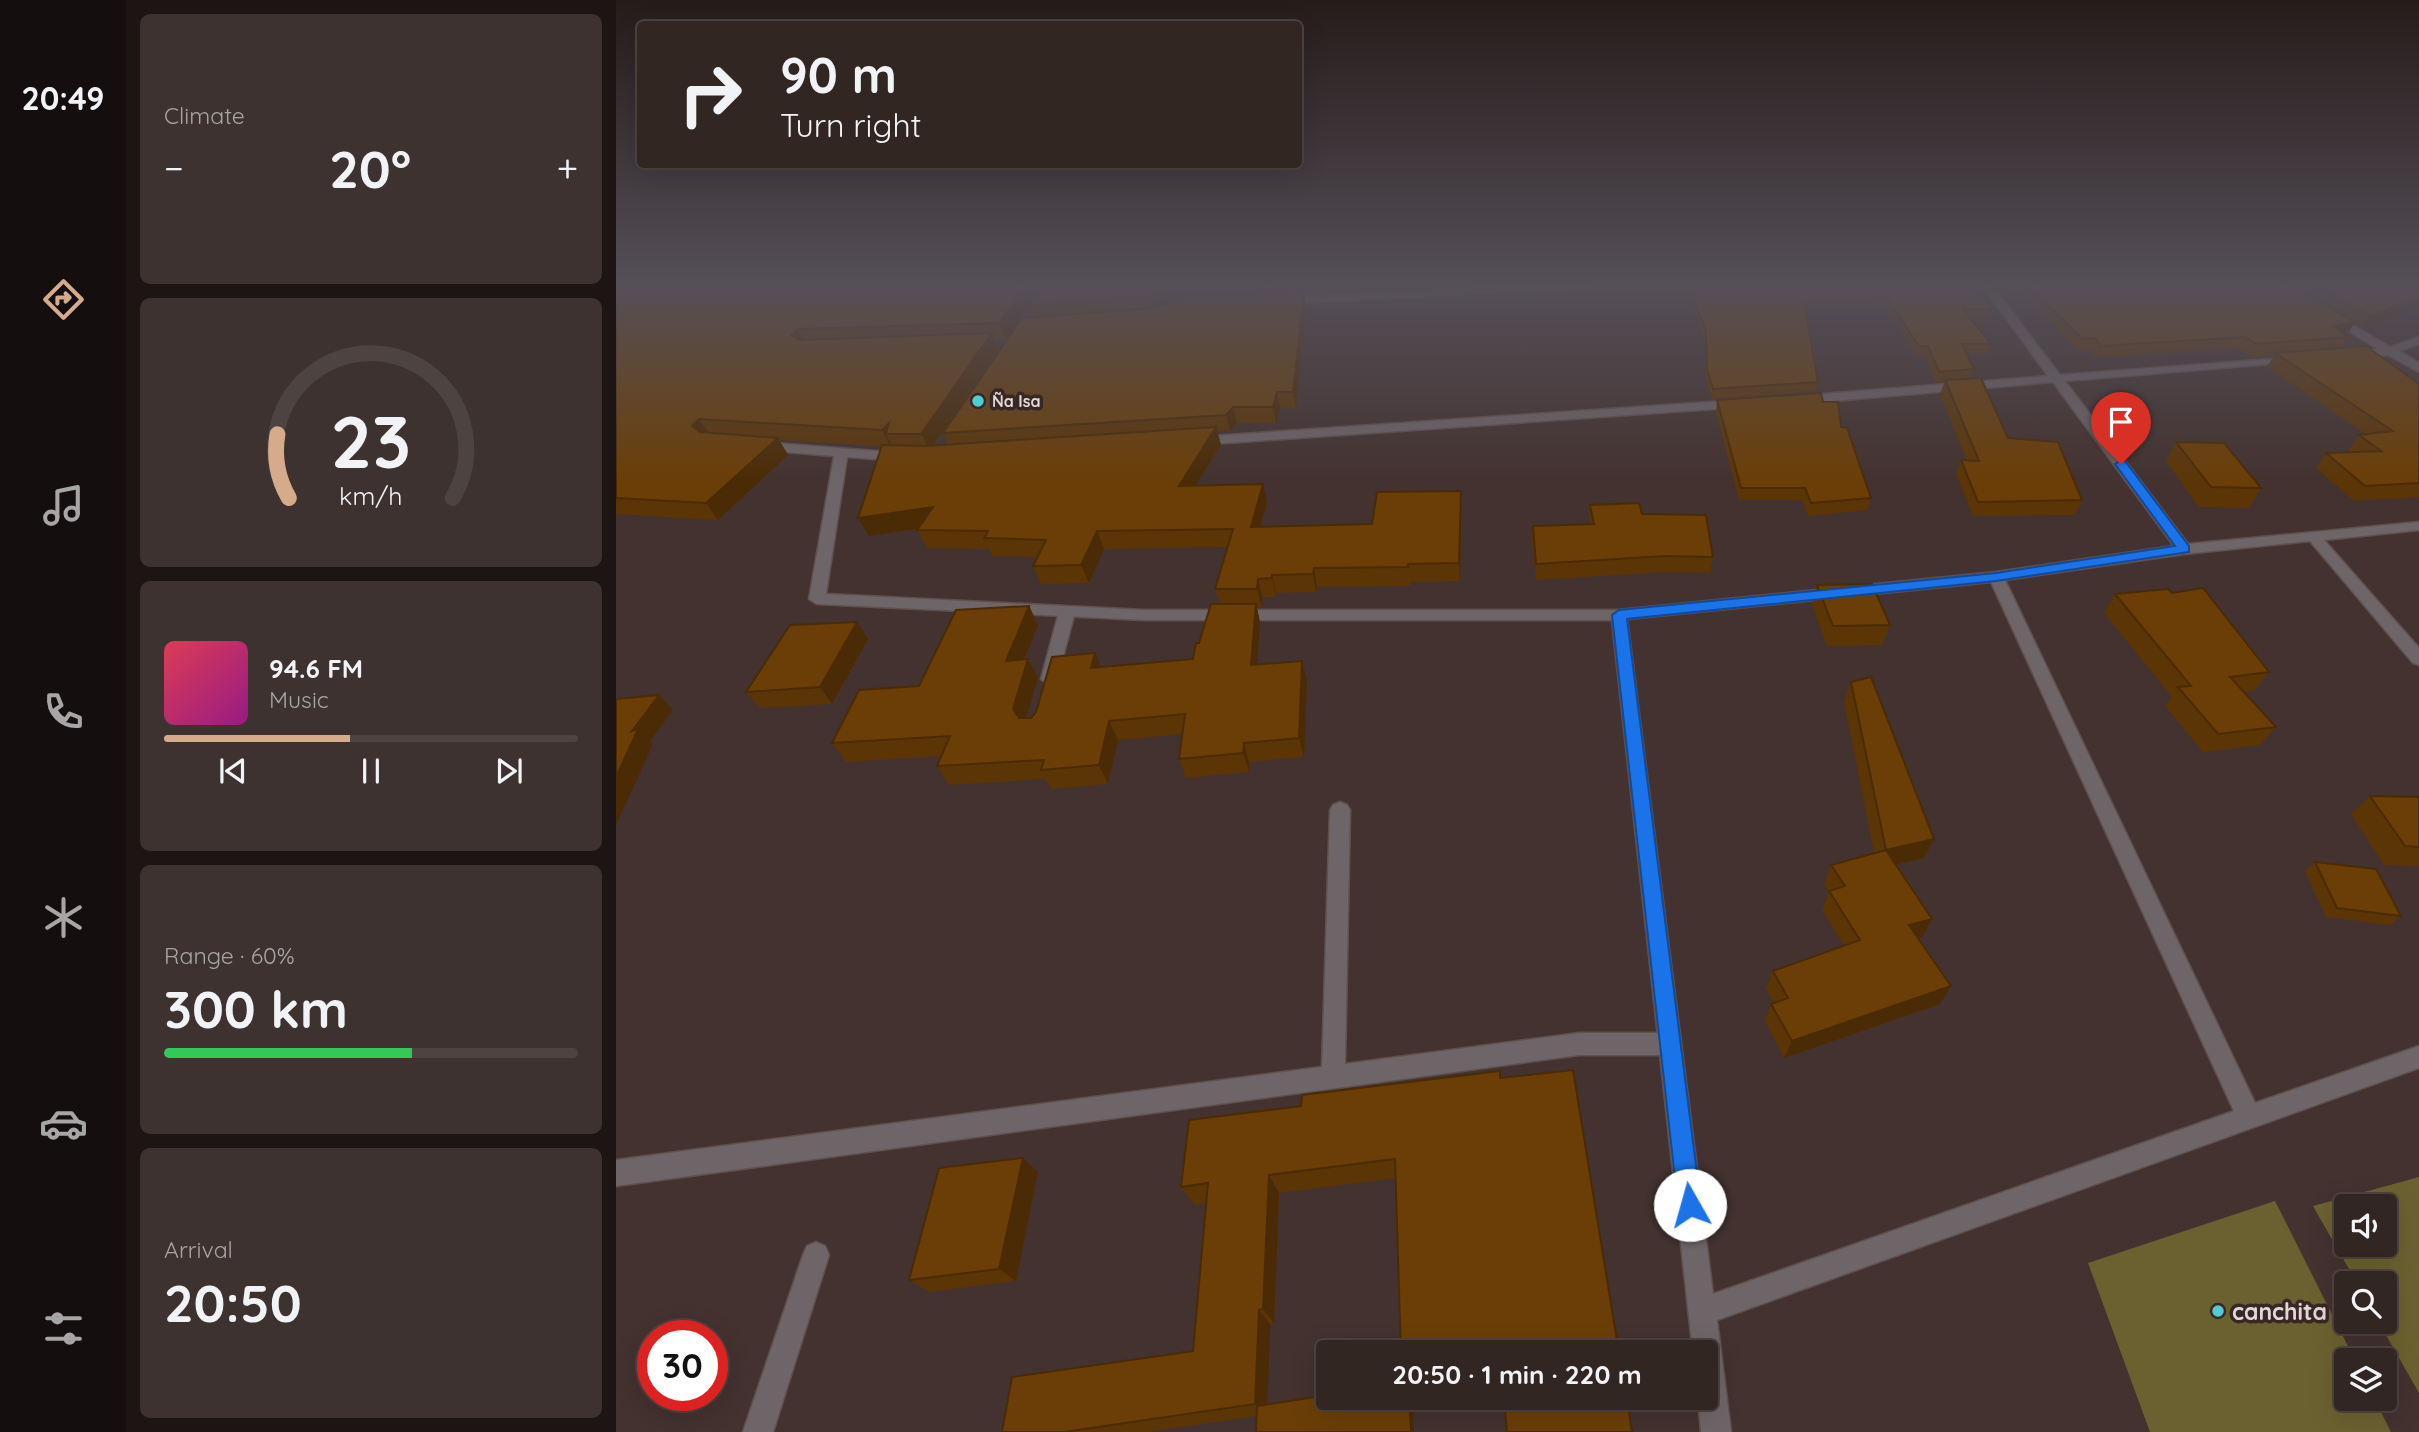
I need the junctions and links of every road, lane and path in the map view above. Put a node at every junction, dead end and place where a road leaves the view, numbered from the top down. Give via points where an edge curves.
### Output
1 (2037, 351) edge
2 (2389, 351) joint
3 (2334, 356) edge
4 (2306, 358) edge
5 (2419, 368) edge
6 (2058, 378) junction
7 (1780, 401) edge
8 (1753, 403) edge
9 (1181, 442) edge
10 (751, 445) edge
11 (841, 453) junction
12 (910, 457) edge
13 (2419, 526) edge
14 (2314, 537) junction
15 (2184, 549) junction
16 (1996, 577) junction
17 (1067, 612) junction
18 (1619, 615) junction
19 (2419, 659) edge
20 (1045, 691) edge
21 (1340, 810) dead end
22 (1670, 1044) junction
23 (2419, 1057) edge
24 (1333, 1078) junction
25 (2249, 1117) junction
26 (616, 1173) edge
27 (816, 1255) dead end
28 (1702, 1312) junction
29 (758, 1432) edge
30 (1716, 1432) edge

1 - 6 street
2 - 3 street
2 - 5 street
4 - 6 street
6 - 7 street
6 - 15 street
8 - 9 street
10 - 11 street
11 - 12 street
11 - 17 street via 817,599
13 - 14 street
14 - 15 street
14 - 19 street
15 - 16 street
16 - 18 street
16 - 25 street
17 - 18 street
17 - 20 street
18 - 22 street
21 - 24 street
22 - 24 street via 1579,1044
22 - 28 street
23 - 25 street
24 - 26 street
25 - 28 street
27 - 29 street
28 - 30 street

